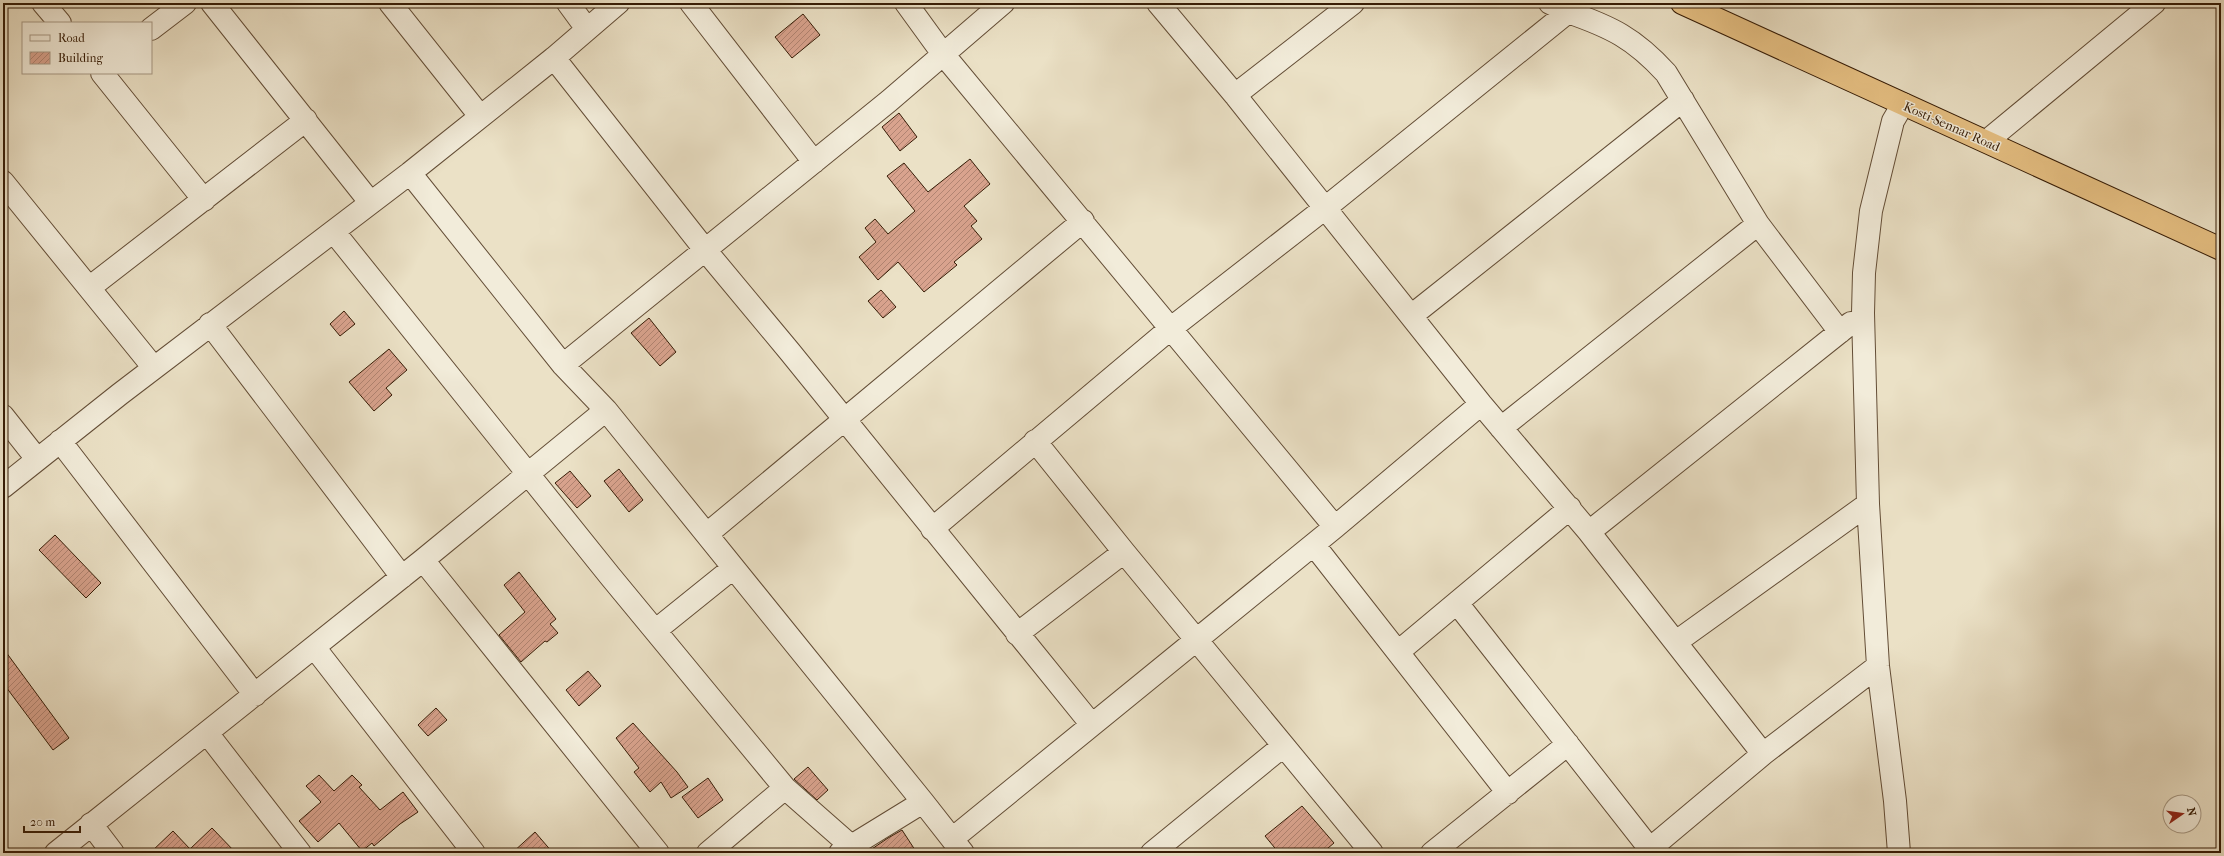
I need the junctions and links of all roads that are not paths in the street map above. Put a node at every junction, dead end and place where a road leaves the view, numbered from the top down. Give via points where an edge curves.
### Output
1 (43, 3) edge
2 (185, 3) edge
3 (212, 3) edge
4 (390, 3) edge
5 (568, 3) edge
6 (618, 3) edge
7 (691, 3) edge
8 (906, 3) edge
9 (1003, 3) edge
10 (1158, 3) edge
11 (1353, 3) edge
12 (1682, 3) edge
13 (2154, 3) edge
14 (1559, 7) edge
15 (59, 22) edge
16 (152, 28) edge
17 (587, 29) junction
18 (943, 54) junction
19 (554, 58) junction
20 (103, 74) edge
21 (1235, 95) junction
22 (1682, 100) junction
23 (1903, 104) junction
24 (480, 116) junction
25 (306, 120) junction
26 (1987, 141) junction
27 (814, 162) junction
28 (410, 173) junction
29 (3, 182) edge
30 (204, 200) junction
31 (370, 202) junction
32 (1324, 209) junction
33 (1083, 221) junction
34 (1758, 224) junction
35 (334, 232) junction
36 (2221, 249) edge
37 (706, 251) junction
38 (89, 288) junction
39 (1863, 313) junction
40 (1411, 316) junction
41 (210, 324) junction
42 (1170, 329) junction
43 (1840, 332) junction
44 (563, 365) junction
45 (154, 368) junction
46 (1481, 404) junction
47 (606, 410) junction
48 (3, 416) edge
49 (846, 420) junction
50 (1501, 428) junction
51 (60, 441) junction
52 (1035, 441) junction
53 (37, 459) junction
54 (528, 474) junction
55 (3, 487) edge
56 (1868, 504) junction
57 (1570, 508) junction
58 (1335, 528) junction
59 (932, 529) junction
60 (1589, 532) junction
61 (706, 534) junction
62 (1314, 545) junction
63 (1124, 552) junction
64 (423, 560) junction
65 (733, 568) junction
66 (402, 577) junction
67 (1457, 603) junction
68 (656, 630) junction
69 (1017, 634) junction
70 (1196, 639) junction
71 (1676, 642) junction
72 (314, 647) junction
73 (1398, 652) junction
74 (1878, 666) junction
75 (255, 695) junction
76 (1092, 725) junction
77 (207, 733) junction
78 (1568, 744) junction
79 (1283, 746) junction
80 (1763, 754) junction
81 (785, 788) junction
82 (1508, 793) junction
83 (924, 802) junction
84 (91, 824) junction
85 (958, 846) edge
86 (845, 850) edge
87 (1163, 850) edge
88 (1648, 851) edge
89 (56, 853) edge
90 (113, 853) edge
91 (300, 853) edge
92 (474, 853) edge
93 (658, 853) edge
94 (708, 853) edge
95 (1372, 853) edge
96 (1432, 853) edge
97 (1899, 853) edge

1 - 15 street
2 - 16 street
3 - 25 street
4 - 24 street
5 - 17 street
6 - 17 street
7 - 27 street
8 - 18 street
9 - 18 street
10 - 21 street
11 - 21 street
12 - 23 highway, Kosti-Sennar Road
13 - 26 street
14 - 22 street via 1615,30 1631,40 1648,53 1666,73
14 - 32 street
17 - 19 street
18 - 27 street
18 - 33 street
19 - 24 street
19 - 37 street
20 - 30 street
21 - 32 street
22 - 34 street
22 - 40 street
23 - 26 highway, Kosti-Sennar Road
23 - 39 street via 1892,121 1870,211
24 - 28 street
25 - 30 street
25 - 31 street
26 - 36 highway, Kosti-Sennar Road
27 - 37 street
28 - 31 street
28 - 44 street
29 - 38 street
30 - 38 street
31 - 35 street
32 - 40 street
32 - 42 street
33 - 42 street
33 - 49 street
34 - 43 street
34 - 50 street
35 - 41 street
35 - 54 street
37 - 44 street
37 - 49 street
38 - 45 street
39 - 43 street
39 - 56 street
40 - 46 street
41 - 45 street
41 - 66 street
42 - 52 street
42 - 58 street
43 - 60 street
44 - 47 street
45 - 51 street
46 - 50 street
46 - 58 street
47 - 54 street
47 - 61 street
48 - 53 street
49 - 59 street
49 - 61 street
50 - 57 street
51 - 53 street
51 - 75 street
52 - 59 street
52 - 63 street
53 - 55 street
54 - 64 street
54 - 68 street
56 - 71 street
56 - 74 street
57 - 60 street
57 - 67 street
58 - 62 street
59 - 69 street
60 - 71 street
61 - 65 street
62 - 70 street
62 - 73 street
63 - 69 street
63 - 70 street
64 - 66 street
64 - 93 street
65 - 68 street
65 - 83 street
66 - 72 street
67 - 73 street
67 - 78 street
68 - 81 street
69 - 76 street
70 - 76 street
70 - 79 street
71 - 80 street
72 - 75 street
72 - 92 street
73 - 82 street
74 - 80 street
74 - 97 street
75 - 77 street
76 - 85 street
77 - 84 street
77 - 91 street
78 - 82 street
78 - 88 street
79 - 87 street
79 - 95 street
80 - 88 street
81 - 86 street
81 - 94 street
82 - 96 street
83 - 85 street
83 - 86 street
84 - 89 street
84 - 90 street

